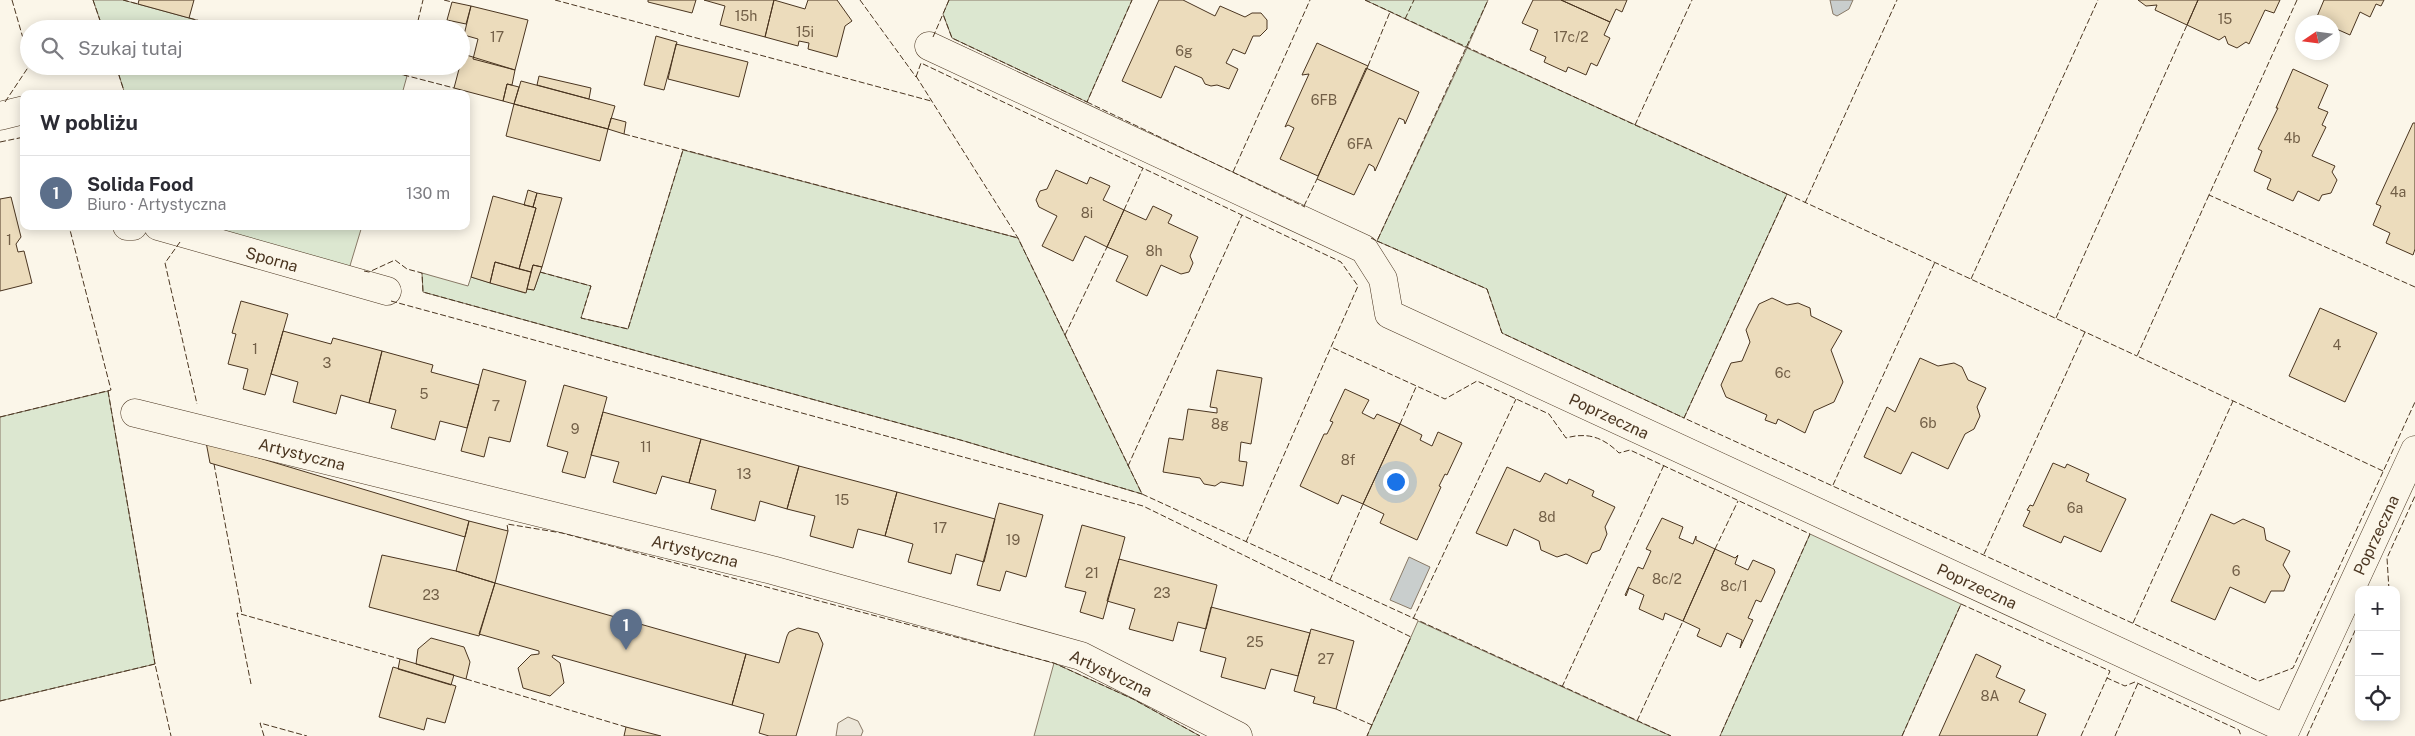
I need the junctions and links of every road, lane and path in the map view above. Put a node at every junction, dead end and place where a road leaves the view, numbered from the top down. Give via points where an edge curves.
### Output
1 (929, 46) dead end
2 (20, 111) edge
3 (0, 116) edge
4 (172, 230) edge
5 (387, 291) dead end
6 (135, 412) dead end
7 (2415, 450) edge
8 (1238, 736) edge

1 - 7 street, Poprzeczna via 1364,249 1383,279 1389,314 2286,729
2 - 3 street
4 - 5 street, Sporna
6 - 8 street, Artystyczna via 772,570 1081,656

